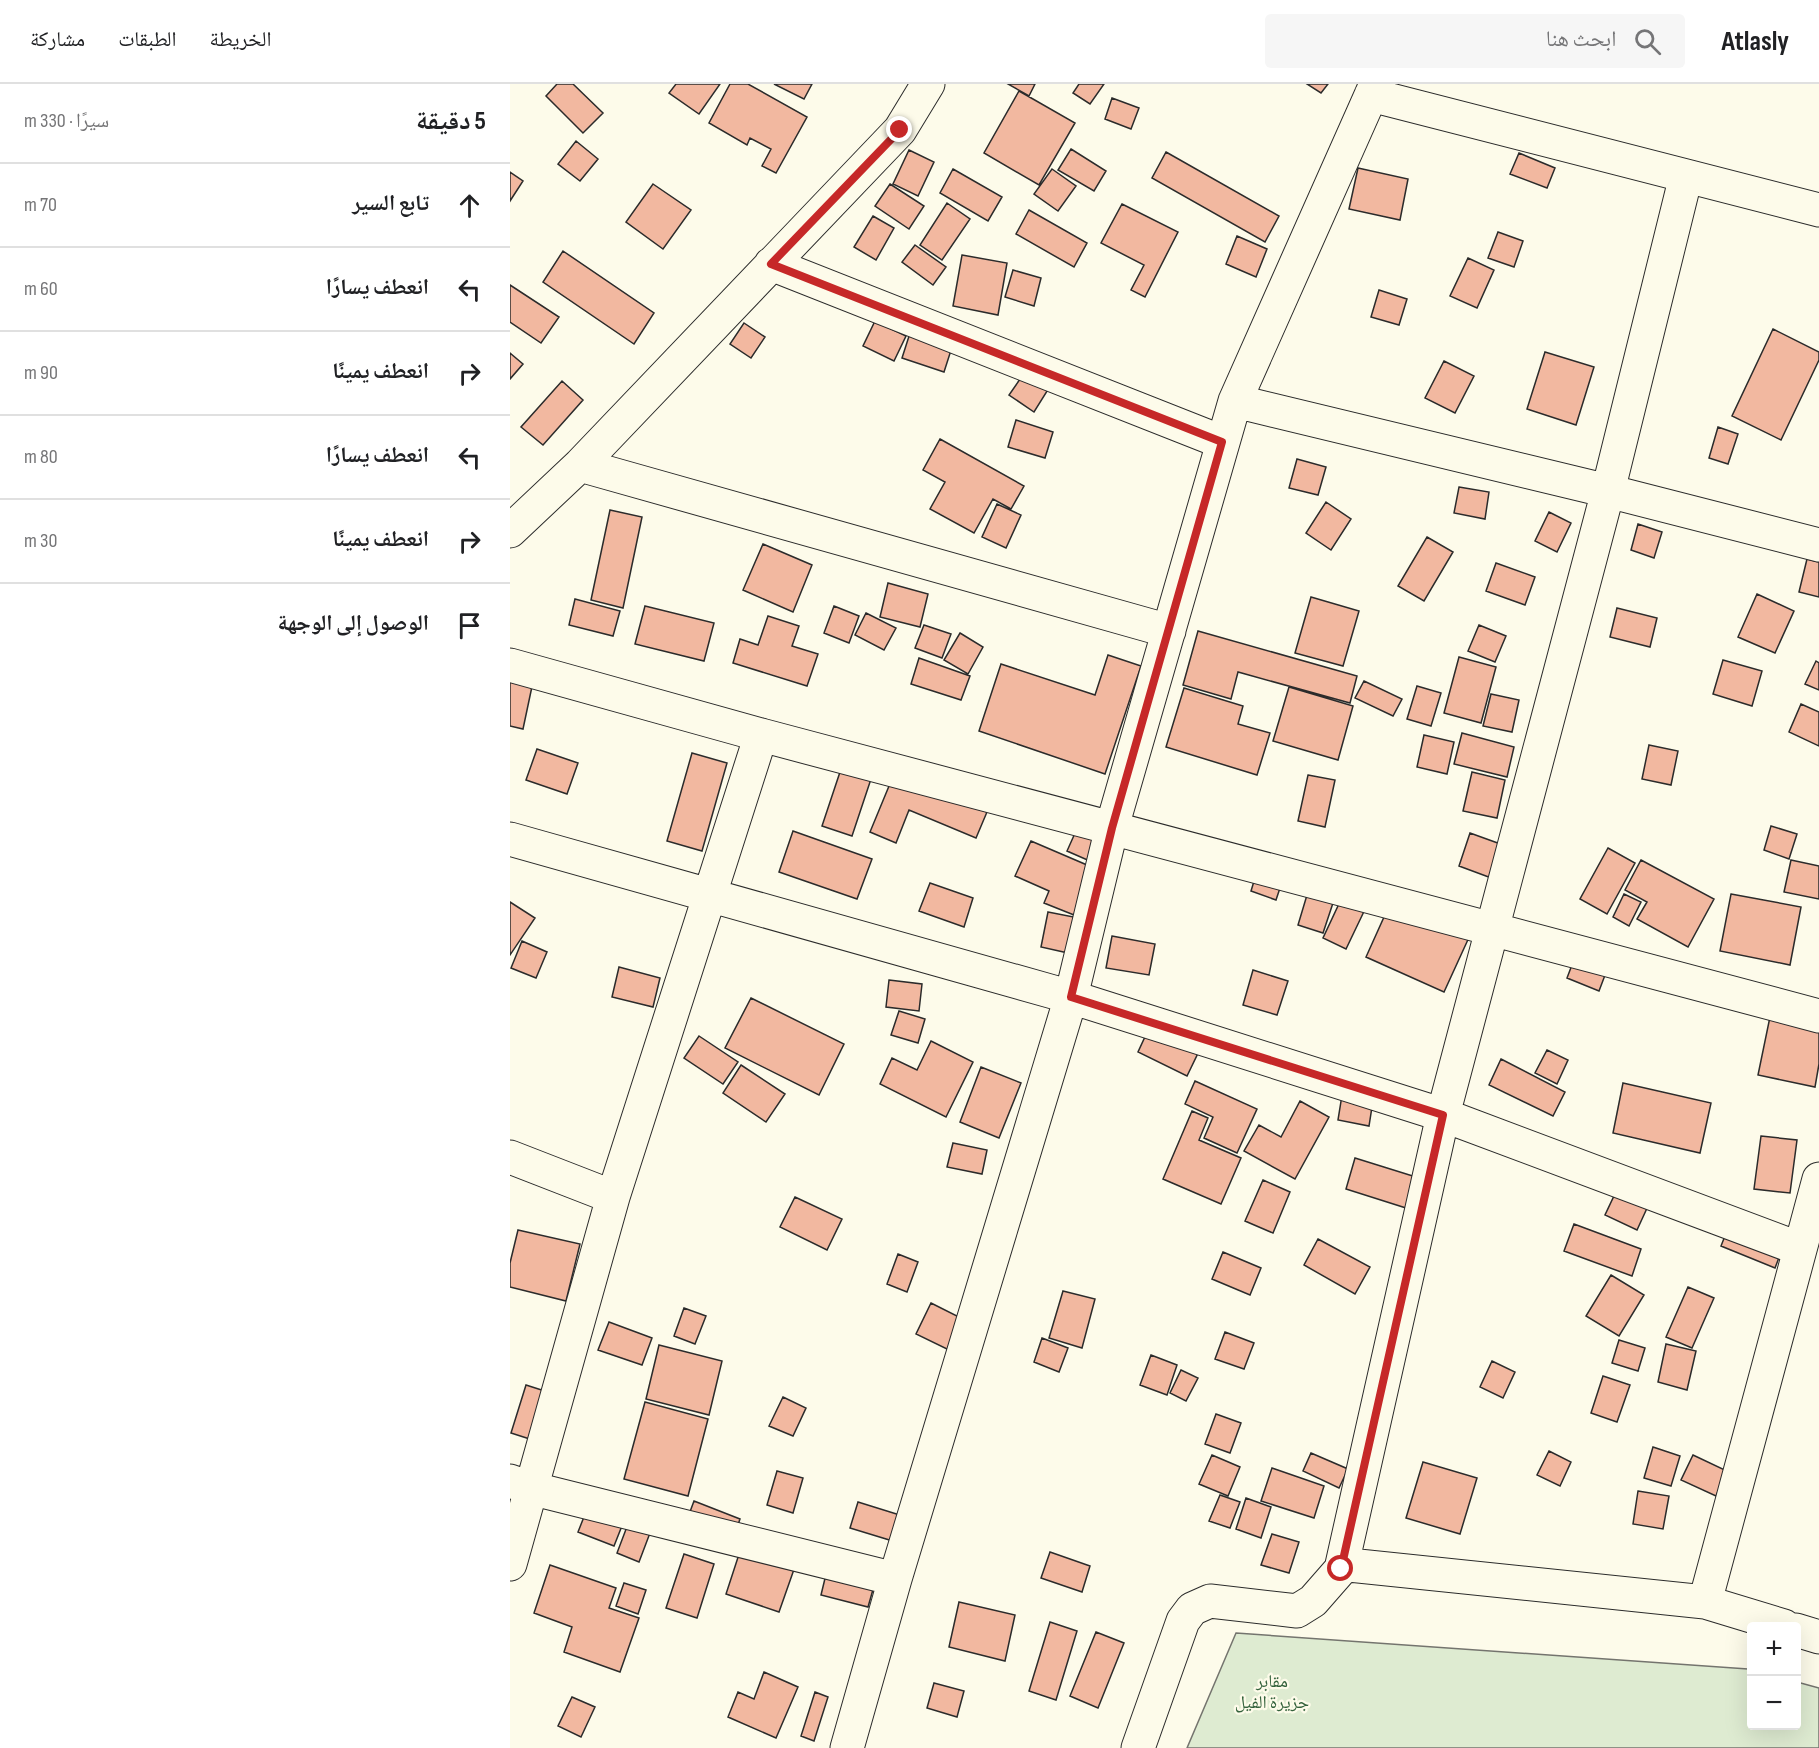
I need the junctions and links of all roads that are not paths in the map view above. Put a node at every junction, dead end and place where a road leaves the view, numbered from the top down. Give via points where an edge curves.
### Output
1 (928, 84) edge
2 (1374, 89) edge
3 (1686, 176) junction
4 (1819, 210) edge
5 (771, 264) junction
6 (1235, 401) junction
7 (1222, 442) junction
8 (580, 465) junction
9 (1608, 490) junction
10 (510, 531) edge
11 (1819, 545) edge
12 (1169, 631) junction
13 (510, 665) edge
14 (761, 735) junction
15 (1112, 828) junction
16 (510, 839) edge
17 (709, 895) junction
18 (1492, 929) junction
19 (1071, 997) junction
20 (1819, 1016) edge
21 (1443, 1115) junction
22 (510, 1157) edge
23 (1819, 1179) edge
24 (613, 1197) junction
25 (1800, 1249) junction
26 (520, 1485) edge
27 (510, 1564) edge
28 (1341, 1569) junction
29 (895, 1579) junction
30 (1705, 1602) junction
31 (1772, 1622) edge
32 (1801, 1631) edge
33 (1819, 1637) edge
34 (847, 1748) edge
35 (1138, 1748) edge

1 - 5 street via 900,130
2 - 3 street
2 - 6 street
3 - 4 street
3 - 9 street
5 - 7 street
5 - 8 street
6 - 7 street
6 - 9 street
7 - 12 street
8 - 10 street
8 - 12 street
9 - 11 street
9 - 18 street
12 - 15 street
13 - 14 street
14 - 15 street
14 - 17 street
15 - 18 street
15 - 19 street
16 - 17 street
17 - 19 street
17 - 24 street
18 - 20 street
18 - 21 street
19 - 21 street
19 - 29 street
21 - 25 street
21 - 28 street
22 - 24 street
23 - 25 street
24 - 26 street
25 - 30 street
26 - 27 street
26 - 29 street
28 - 30 street via 1349,1565
28 - 35 street via 1313,1601 1297,1611 1210,1601 1192,1609 1183,1621
29 - 34 street
30 - 31 street
32 - 33 street

